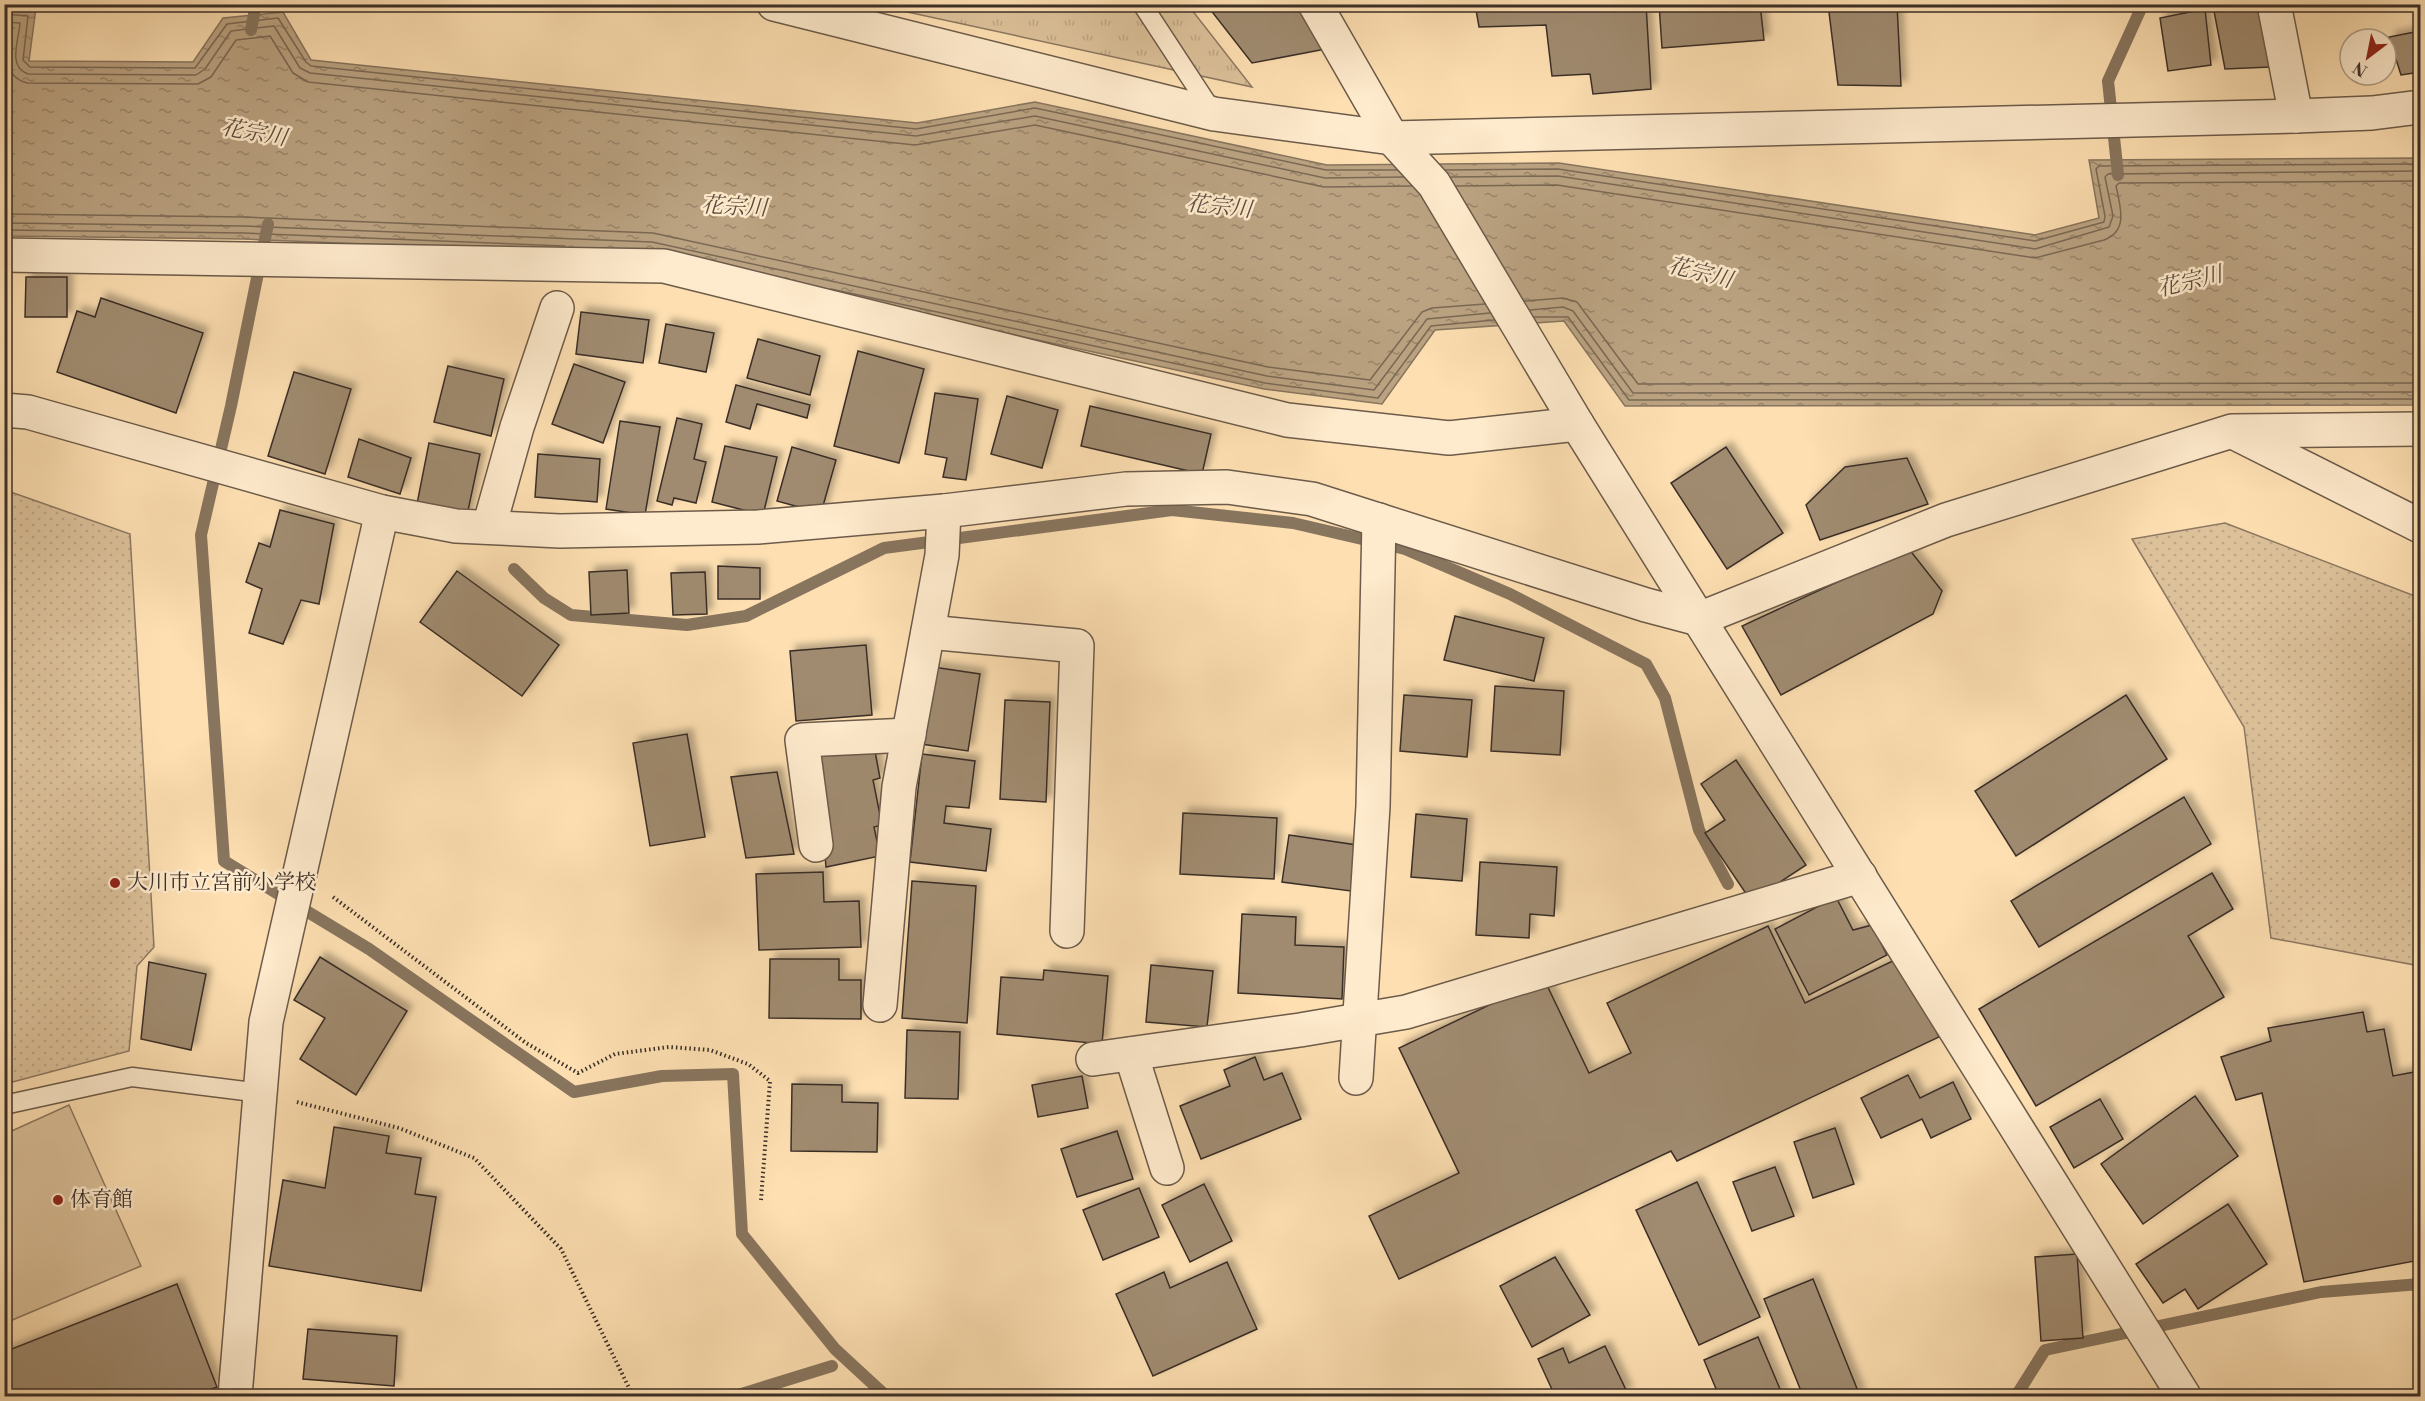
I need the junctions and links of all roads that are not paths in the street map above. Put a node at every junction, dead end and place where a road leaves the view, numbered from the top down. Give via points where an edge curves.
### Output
1 (774, 4) edge
2 (1142, 4) edge
3 (1315, 4) edge
4 (2274, 4) edge
5 (2421, 107) edge
6 (2372, 113) junction
7 (1214, 114) junction
8 (2296, 116) junction
9 (2421, 126) edge
10 (1392, 138) junction
11 (4, 255) edge
12 (557, 308) dead end
13 (4, 410) edge
14 (1577, 424) junction
15 (2421, 429) edge
16 (2232, 431) junction
17 (944, 511) junction
18 (382, 512) junction
19 (1379, 520) junction
20 (2421, 526) edge
21 (489, 527) junction
22 (1699, 619) junction
23 (928, 632) junction
24 (909, 735) junction
25 (816, 845) dead end
26 (1860, 876) junction
27 (1067, 931) dead end
28 (880, 1005) dead end
29 (1359, 1020) junction
30 (1131, 1054) junction
31 (1093, 1059) dead end
32 (1356, 1078) dead end
33 (261, 1093) junction
34 (4, 1105) edge
35 (1167, 1168) dead end
36 (235, 1396) edge
37 (2184, 1396) edge

1 - 7 street
2 - 7 lane
3 - 10 street
4 - 8 street
5 - 6 street
6 - 8 street
6 - 9 street via 2401,128
7 - 10 street
8 - 10 street
10 - 14 street via 1434,184
11 - 14 street via 664,266 1287,420 1449,438
12 - 21 street
13 - 18 street via 28,412
14 - 22 street
15 - 16 street
16 - 20 street
16 - 22 street via 1946,520
17 - 19 street via 1126,489 1227,487 1312,500
17 - 21 street via 673,531
17 - 23 street via 942,555
18 - 21 street via 456,526
18 - 33 street via 266,1022
19 - 22 street
19 - 29 street via 1373,806
22 - 26 street
23 - 24 street
23 - 27 street via 1077,646
24 - 25 street via 802,740
24 - 28 street via 899,787
26 - 29 street via 1406,1012
26 - 37 street
29 - 30 street
29 - 32 street
30 - 31 street
30 - 35 street
33 - 34 lane via 132,1077
33 - 36 street

